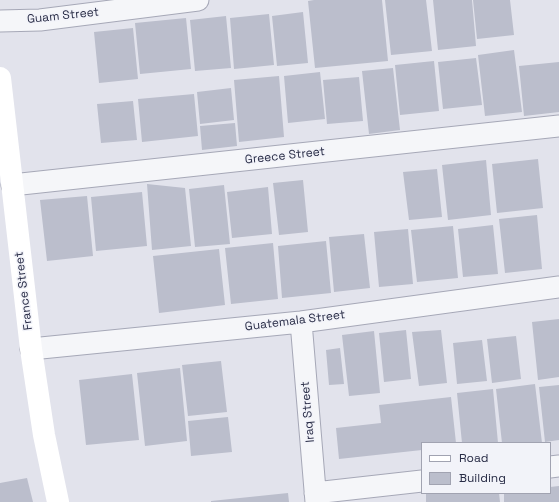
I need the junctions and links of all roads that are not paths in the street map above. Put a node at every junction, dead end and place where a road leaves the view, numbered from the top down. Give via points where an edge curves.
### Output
1 (198, 0) edge
2 (0, 21) edge
3 (0, 78) edge
4 (559, 126) edge
5 (12, 185) junction
6 (559, 287) edge
7 (301, 322) junction
8 (31, 349) junction
9 (421, 481) edge
10 (315, 498) edge
11 (58, 502) edge

1 - 2 street, Guam Street via 40,20
3 - 5 main road, France Street
4 - 5 street, Greece Street
5 - 8 main road, France Street
6 - 7 street, Guatemala Street
7 - 8 street, Guatemala Street
7 - 10 street, Iraq Street
8 - 11 main road, France Street via 44,435
9 - 10 street

